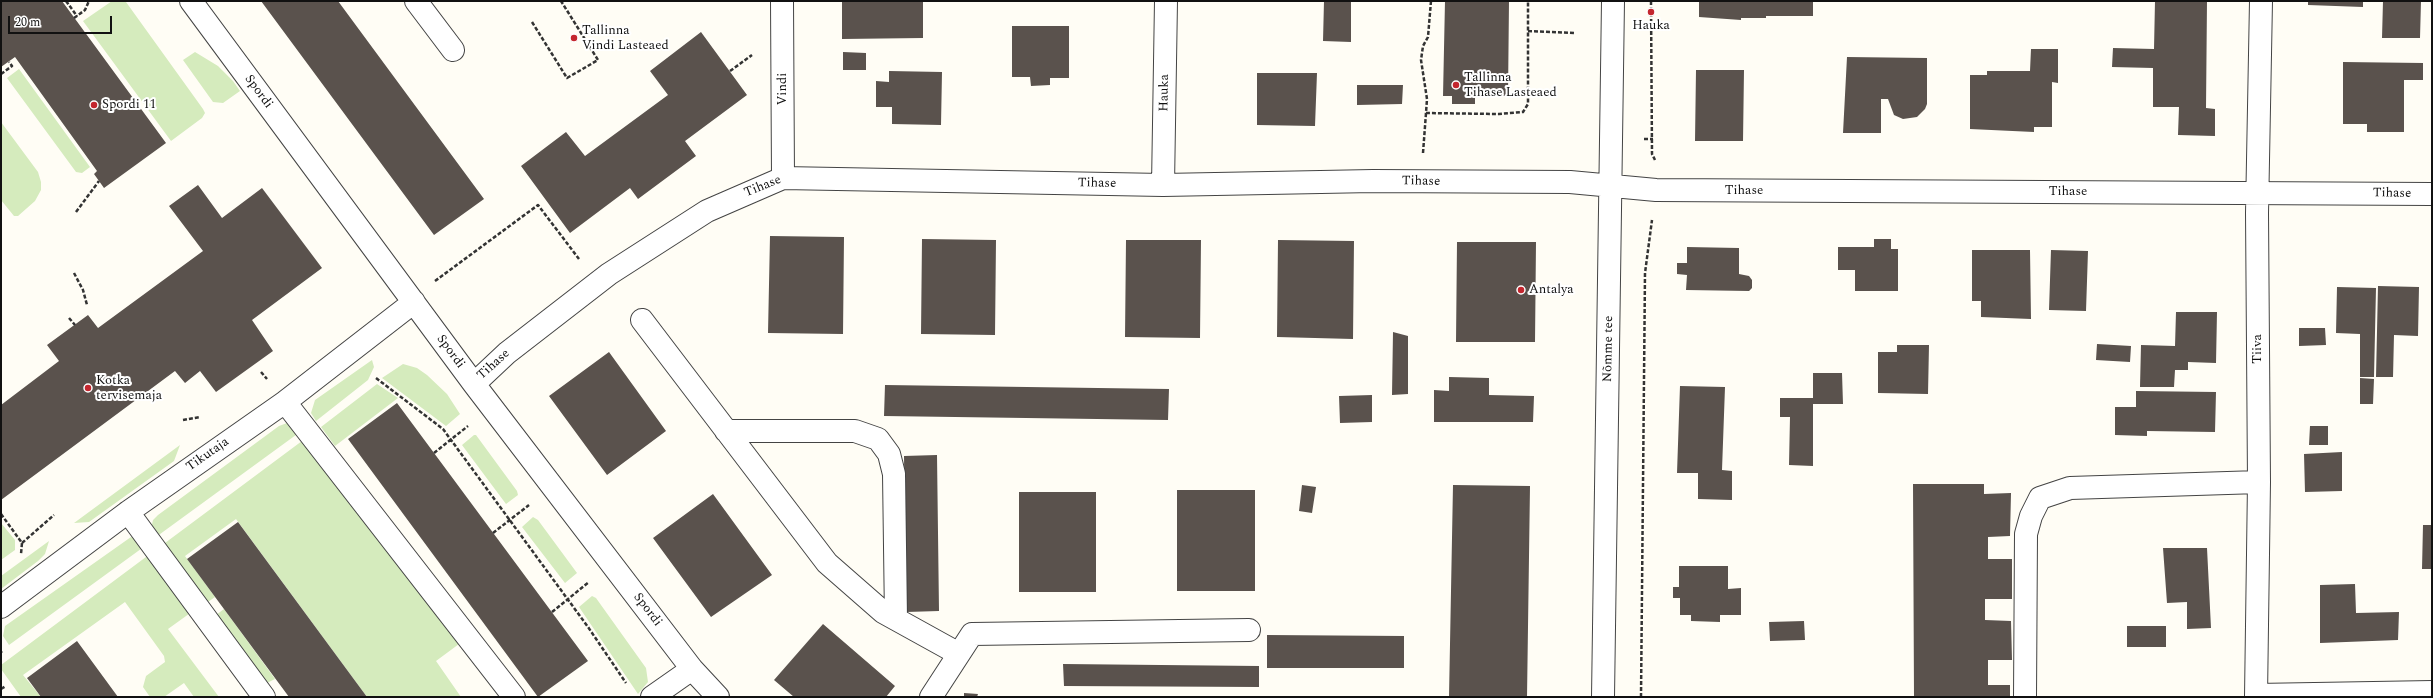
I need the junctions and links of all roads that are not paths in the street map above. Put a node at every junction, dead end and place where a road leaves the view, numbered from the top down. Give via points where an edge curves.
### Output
1 (191, 1) edge
2 (416, 1) edge
3 (782, 1) edge
4 (1166, 1) edge
5 (1613, 1) edge
6 (2261, 1) edge
7 (453, 50) dead end
8 (783, 178) junction
9 (1163, 185) junction
10 (1611, 186) junction
11 (2258, 192) junction
12 (2432, 194) edge
13 (414, 302) junction
14 (642, 320) dead end
15 (474, 384) junction
16 (285, 402) junction
17 (726, 431) junction
18 (2259, 482) junction
19 (128, 512) junction
20 (1, 607) edge
21 (896, 619) junction
22 (1249, 630) dead end
23 (959, 654) junction
24 (692, 669) junction
25 (2432, 692) edge
26 (2256, 696) edge
27 (264, 697) edge
28 (514, 697) edge
29 (652, 697) edge
30 (718, 697) edge
31 (931, 697) edge
32 (1603, 697) edge
33 (2025, 697) edge

1 - 13 street, Spordi
2 - 7 street
3 - 8 street, Vindi
4 - 9 street, Hauka
5 - 10 street, Nõmme tee
6 - 11 street, Tiiva
8 - 9 street, Tihase
8 - 15 street, Tihase via 707,211 609,274 507,353
9 - 10 street, Tihase via 1373,181 1570,182
10 - 11 street, Tihase via 1662,190
10 - 32 street, Nõmme tee
11 - 12 street, Tihase
11 - 18 street, Tiiva
13 - 15 street, Spordi
13 - 16 street, Tikutaja
14 - 17 street
15 - 24 street, Spordi
16 - 19 street, Tikutaja
16 - 28 street
17 - 21 street via 827,563 883,612
17 - 21 street via 855,431 878,439 889,454 894,474
18 - 26 street, Tiiva
18 - 33 street via 2070,488 2040,498 2026,534
19 - 20 street, Tikutaja
19 - 27 street
21 - 23 street
22 - 23 street via 972,634
23 - 31 street
24 - 29 street
24 - 30 street, Spordi
25 - 26 street

